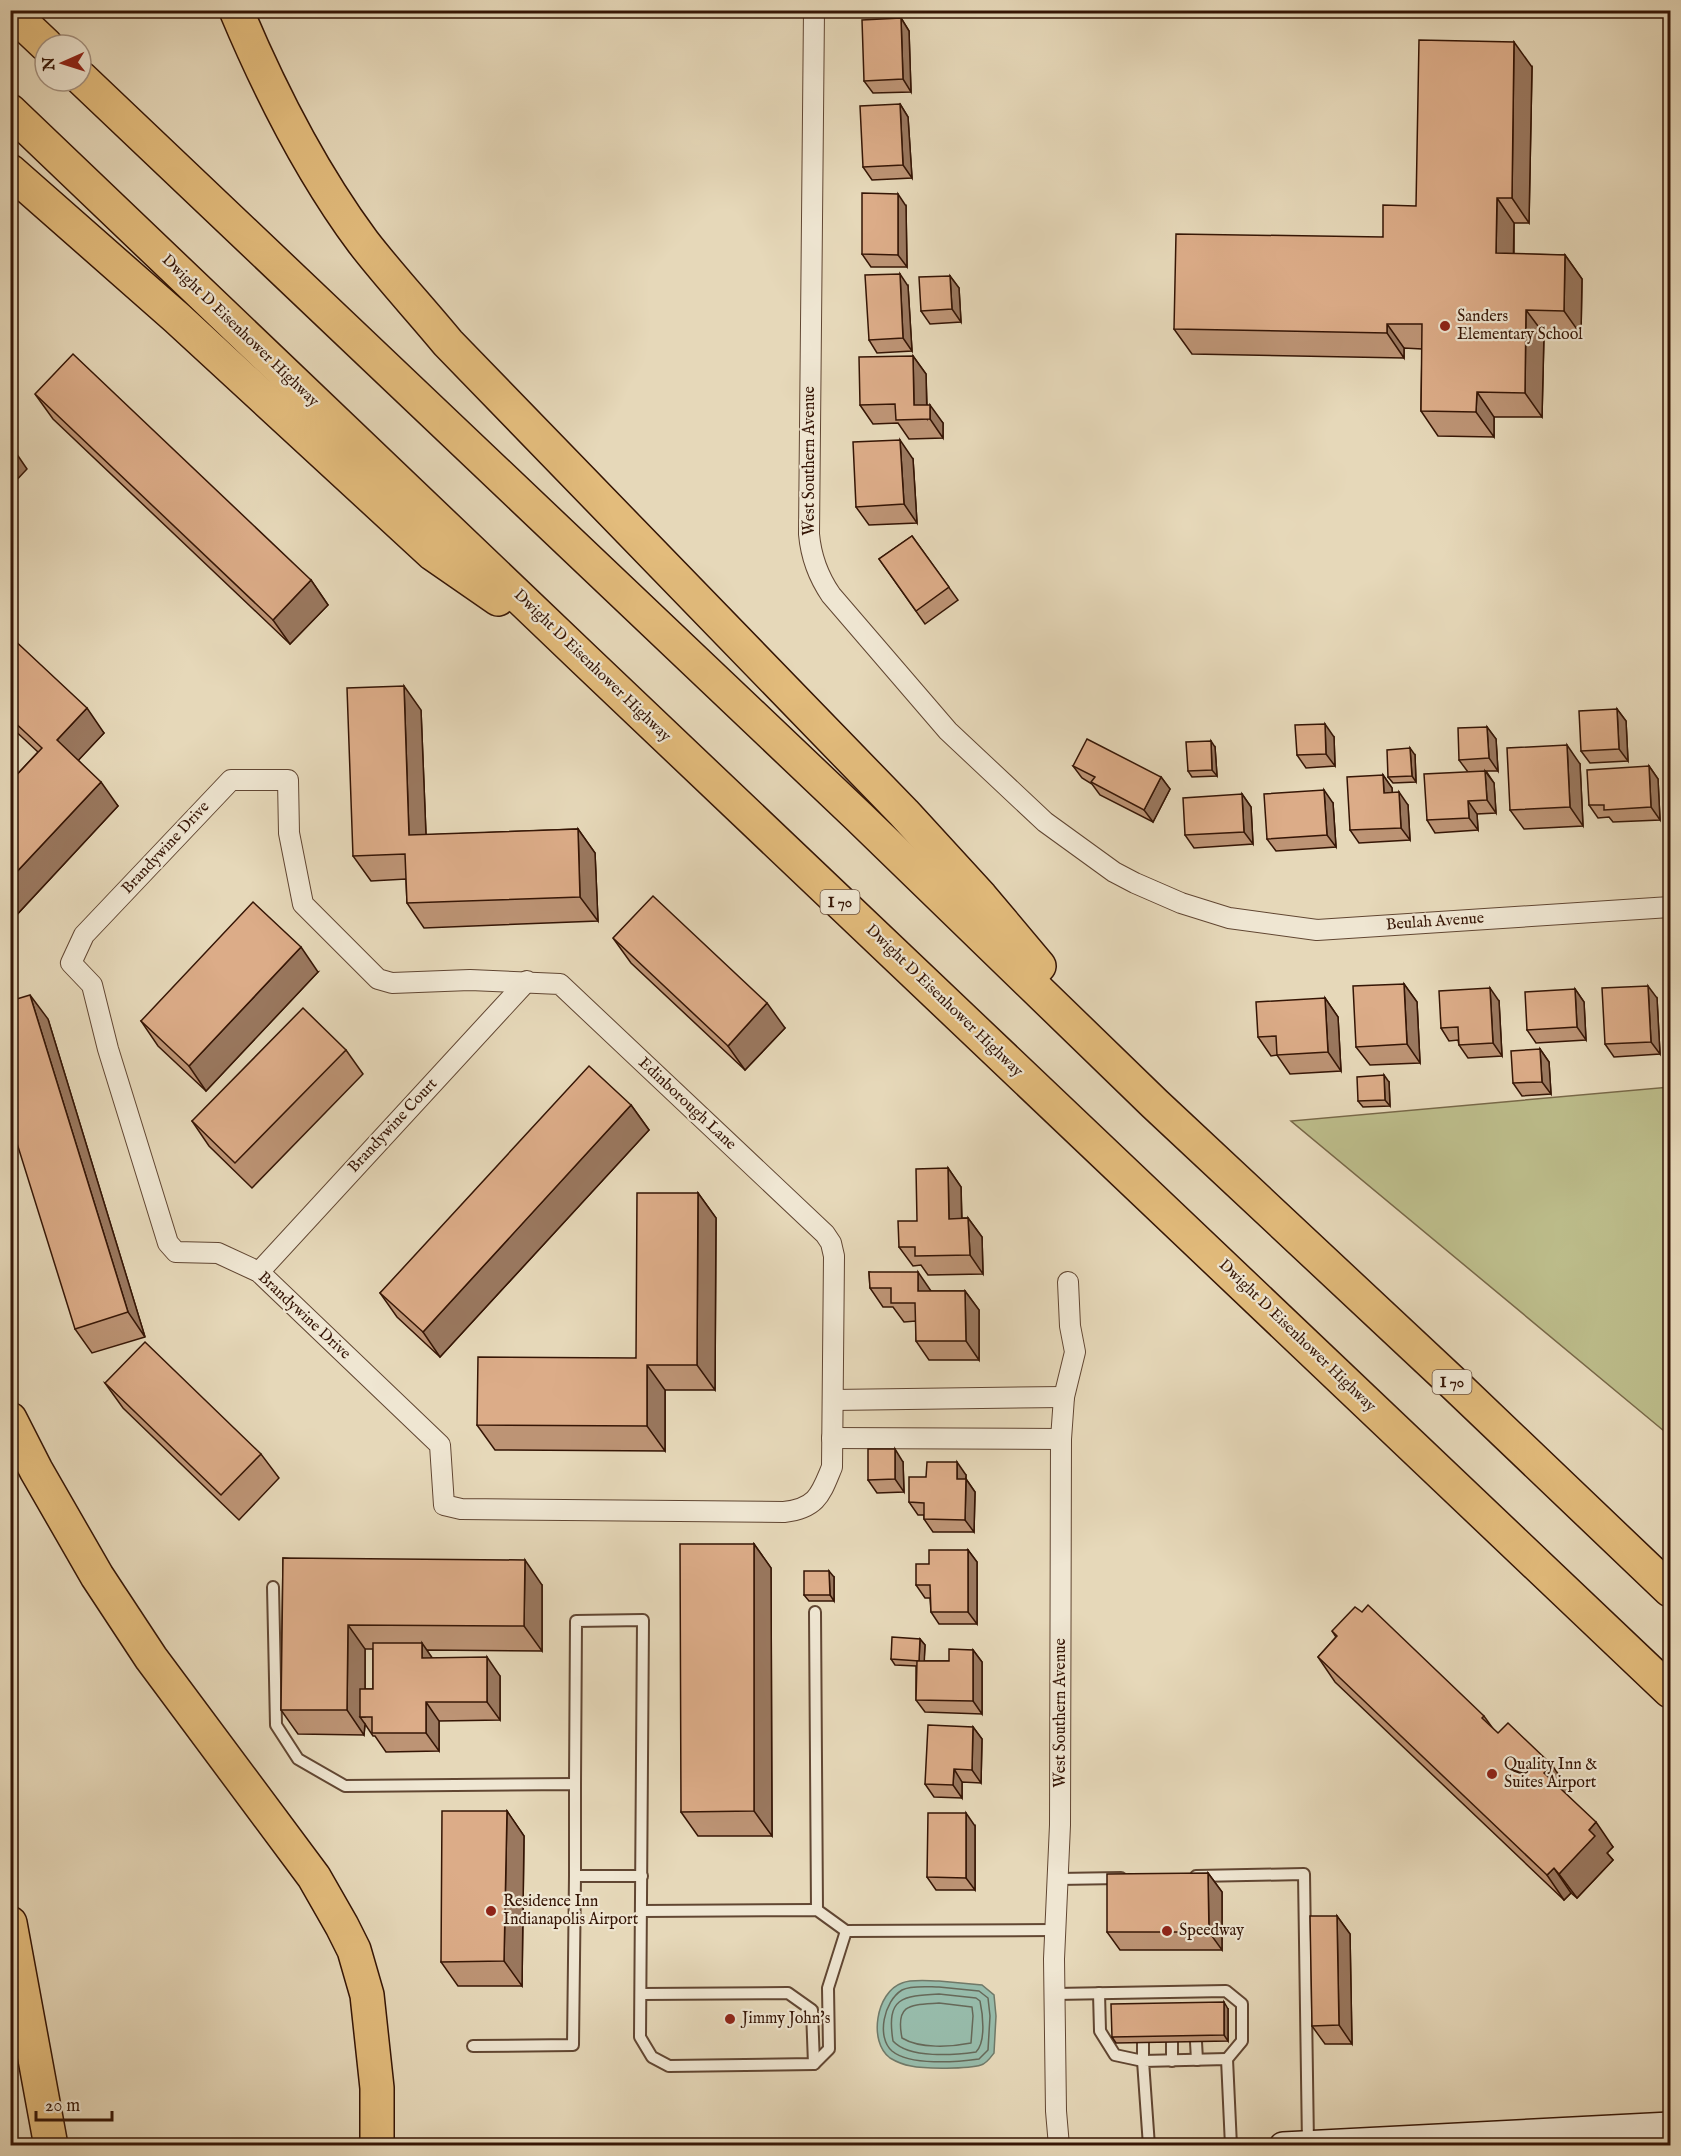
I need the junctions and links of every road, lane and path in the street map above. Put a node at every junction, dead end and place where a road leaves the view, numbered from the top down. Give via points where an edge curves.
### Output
1 (236, 10) edge
2 (814, 10) edge
3 (10, 11) edge
4 (33, 33) edge
5 (93, 89) edge
6 (10, 111) edge
7 (10, 171) edge
8 (585, 660) junction
9 (288, 780) joint
10 (1671, 907) edge
11 (1200, 909) joint
12 (527, 981) junction
13 (1155, 1104) junction
14 (260, 1272) junction
15 (1068, 1282) dead end
16 (1064, 1397) junction
17 (833, 1400) junction
18 (10, 1419) edge
19 (832, 1438) junction
20 (1061, 1439) junction
21 (273, 1587) dead end
22 (1671, 1590) edge
23 (815, 1612) dead end
24 (1671, 1691) edge
25 (575, 1784) junction
26 (574, 1876) junction
27 (642, 1876) junction
28 (1188, 1876) edge
29 (1130, 1877) edge
30 (1058, 1879) junction
31 (817, 1910) junction
32 (642, 1911) junction
33 (10, 1923) edge
34 (1055, 1930) junction
35 (846, 1931) junction
36 (1099, 1993) junction
37 (641, 1994) junction
38 (1055, 1994) junction
39 (1172, 2042) edge
40 (1196, 2042) edge
41 (1143, 2043) edge
42 (473, 2046) dead end
43 (1227, 2059) junction
44 (1197, 2060) junction
45 (1143, 2061) junction
46 (1172, 2061) junction
47 (814, 2064) junction
48 (1671, 2126) edge
49 (50, 2141) edge
50 (377, 2145) edge
51 (1059, 2145) edge
52 (1149, 2145) edge
53 (1231, 2145) edge
54 (1295, 2145) edge

1 - 13 highway via 316,171 361,239 404,292 448,343 911,821 981,897
2 - 11 street, West Southern Avenue via 809,534 814,564 831,595 948,731 1045,822 1114,872
3 - 4 highway
5 - 13 highway, I 70 via 859,816
6 - 8 highway, Dwight D Eisenhower Highway / I 70
7 - 8 highway via 177,318 433,554
8 - 24 highway, Dwight D Eisenhower Highway / I 70
9 - 12 street, Edinborough Lane via 289,833 303,904 378,979
9 - 14 street, Brandywine Drive via 231,780 84,935 71,963 92,985 168,1243 176,1252 218,1254
10 - 11 street, Beulah Avenue via 1317,930 1229,918
12 - 14 street, Brandywine Court
12 - 17 street, Edinborough Lane via 560,984 825,1234 834,1256
13 - 22 highway, I 70
14 - 19 street, Brandywine Drive via 440,1445 444,1505 449,1507 790,1511 814,1501 825,1488 832,1467
15 - 16 street, West Southern Avenue via 1075,1352
16 - 17 street
16 - 20 street, West Southern Avenue
17 - 19 street, Brandywine Drive
18 - 50 highway via 97,1576 151,1658 314,1877 342,1926 368,1995 377,2088
19 - 20 street
20 - 30 street, West Southern Avenue
21 - 25 lane via 276,1725 298,1759 345,1786
23 - 31 lane
25 - 26 lane
25 - 27 lane via 576,1621 643,1620
26 - 27 lane
26 - 42 lane via 573,2045
27 - 32 lane
28 - 54 lane via 1304,1874
29 - 30 lane
30 - 34 street, West Southern Avenue
31 - 32 lane
31 - 35 lane
32 - 37 lane
33 - 49 highway
34 - 35 lane
34 - 38 street, West Southern Avenue
35 - 47 lane via 828,1988 829,2049
36 - 38 lane
36 - 43 lane via 1196,1996 1226,1990 1242,2004 1242,2041
36 - 45 lane via 1100,2031 1115,2055
37 - 47 lane via 788,1993 812,2010
37 - 47 lane via 640,2037 652,2057 669,2066
38 - 51 street, West Southern Avenue
39 - 46 lane
40 - 44 lane
41 - 45 lane
43 - 44 lane
43 - 53 lane
44 - 46 lane
45 - 46 lane
45 - 52 lane
48 - 54 main road

